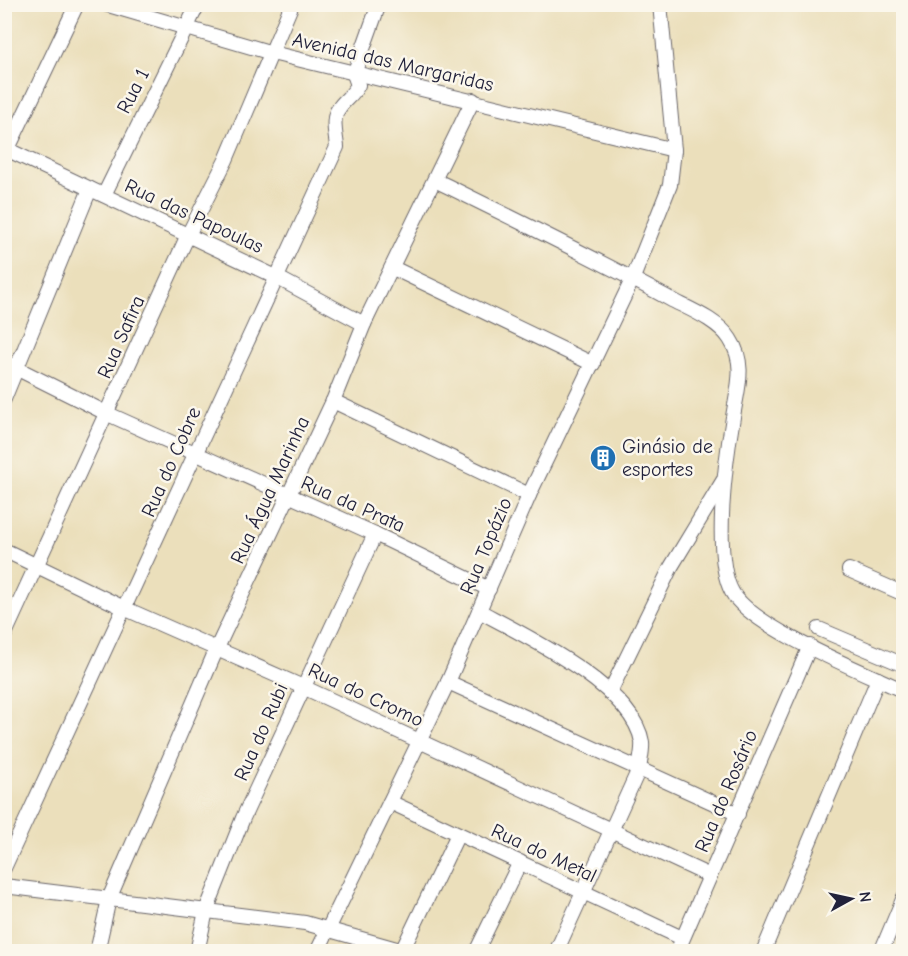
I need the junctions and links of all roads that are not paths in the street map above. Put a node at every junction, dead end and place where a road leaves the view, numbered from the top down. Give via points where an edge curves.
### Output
1 (77, 4) edge
2 (198, 4) edge
3 (292, 4) edge
4 (379, 4) edge
5 (660, 4) edge
6 (109, 5) edge
7 (188, 28) junction
8 (272, 53) junction
9 (354, 74) junction
10 (473, 100) junction
11 (674, 150) junction
12 (6, 152) edge
13 (435, 180) junction
14 (90, 189) junction
15 (104, 195) junction
16 (188, 235) junction
17 (393, 268) junction
18 (276, 277) junction
19 (633, 278) junction
20 (364, 324) junction
21 (4, 363) edge
22 (593, 364) junction
23 (18, 369) junction
24 (4, 399) edge
25 (333, 401) junction
26 (108, 414) junction
27 (197, 454) junction
28 (723, 480) junction
29 (530, 495) junction
30 (289, 496) junction
31 (375, 534) junction
32 (4, 550) edge
33 (38, 565) junction
34 (849, 570) dead end
35 (489, 589) junction
36 (903, 594) edge
37 (126, 609) junction
38 (479, 611) junction
39 (819, 628) dead end
40 (4, 636) edge
41 (810, 646) junction
42 (218, 648) junction
43 (903, 665) edge
44 (878, 679) junction
45 (448, 682) junction
46 (303, 687) junction
47 (903, 691) edge
48 (610, 692) junction
49 (420, 741) junction
50 (639, 769) junction
51 (390, 802) junction
52 (738, 814) junction
53 (610, 830) junction
54 (458, 834) junction
55 (519, 862) junction
56 (4, 868) edge
57 (711, 876) junction
58 (4, 886) edge
59 (581, 892) junction
60 (903, 897) edge
61 (109, 899) junction
62 (206, 910) junction
63 (327, 930) junction
64 (680, 945) edge
65 (97, 951) edge
66 (197, 951) edge
67 (318, 951) edge
68 (405, 951) edge
69 (476, 951) edge
70 (556, 951) edge
71 (763, 951) edge
72 (881, 951) edge

1 - 12 street
2 - 7 street, Rua 1
3 - 8 street, Rua Safira
4 - 9 street
5 - 11 street, Rua Topázio
6 - 7 street, Avenida das Margaridas
7 - 8 street, Avenida das Margaridas
7 - 15 street, Rua 1
8 - 9 street, Avenida das Margaridas
8 - 16 street, Rua Safira via 226,160
9 - 10 street, Avenida das Margaridas
9 - 18 street, Rua do Cobre via 358,85 337,109 337,147
10 - 11 street, Avenida das Margaridas
10 - 13 street, Rua Água Marinha
11 - 19 street, Rua Topázio via 670,185
12 - 14 street, Rua das Papoulas
13 - 17 street, Rua Água Marinha
13 - 19 street
14 - 15 street, Rua das Papoulas
14 - 23 street
15 - 16 street, Rua das Papoulas
16 - 18 street, Rua das Papoulas
16 - 26 street, Rua Safira
17 - 20 street, Rua Água Marinha
17 - 22 street
18 - 20 street, Rua das Papoulas
18 - 27 street, Rua do Cobre
19 - 22 street, Rua Topázio
19 - 28 street via 711,321 729,337 737,354 741,377
20 - 25 street, Rua Água Marinha
21 - 23 street, Rua da Prata
22 - 29 street, Rua Topázio
23 - 24 street
23 - 26 street, Rua da Prata
25 - 29 street
25 - 30 street, Rua Água Marinha
26 - 27 street, Rua da Prata
26 - 33 street, Rua Safira
27 - 30 street, Rua da Prata
27 - 37 street, Rua do Cobre
28 - 41 street via 724,569 732,592 760,618
28 - 48 street via 671,567
29 - 35 street, Rua Topázio
30 - 31 street, Rua da Prata
30 - 42 street, Rua Água Marinha
31 - 35 street, Rua da Prata
31 - 46 street, Rua do Rubi
32 - 33 street, Rua do Cromo
33 - 37 street, Rua do Cromo
33 - 40 street, Rua Safira
34 - 36 street
35 - 38 street, Rua Topázio
37 - 42 street, Rua do Cromo
37 - 56 street, Rua do Cobre
38 - 45 street, Rua Topázio
38 - 48 street via 539,643
39 - 43 street
41 - 44 street
41 - 52 street, Rua do Rosário
42 - 46 street, Rua do Cromo
42 - 61 street, Rua Água Marinha
44 - 47 street
44 - 71 street
45 - 49 street, Rua Topázio
45 - 50 street
46 - 49 street, Rua do Cromo
46 - 62 street, Rua do Rubi
48 - 50 street via 632,716 642,741
49 - 51 street, Rua Topázio
49 - 53 street, Rua do Cromo
50 - 52 street
50 - 53 street
51 - 54 street, Rua do Metal
51 - 63 street, Rua Topázio
52 - 57 street, Rua do Rosário
53 - 57 street, Rua do Cromo
53 - 59 street
54 - 55 street, Rua do Metal
54 - 68 street
55 - 59 street, Rua do Metal
55 - 69 street
57 - 64 street, Rua do Rosário
58 - 61 street
59 - 64 street, Rua do Metal
59 - 70 street
60 - 72 street
61 - 62 street
61 - 65 street, Rua Água Marinha
62 - 63 street via 305,923
62 - 66 street, Rua do Rubi
63 - 67 street, Rua Topázio
63 - 68 street

